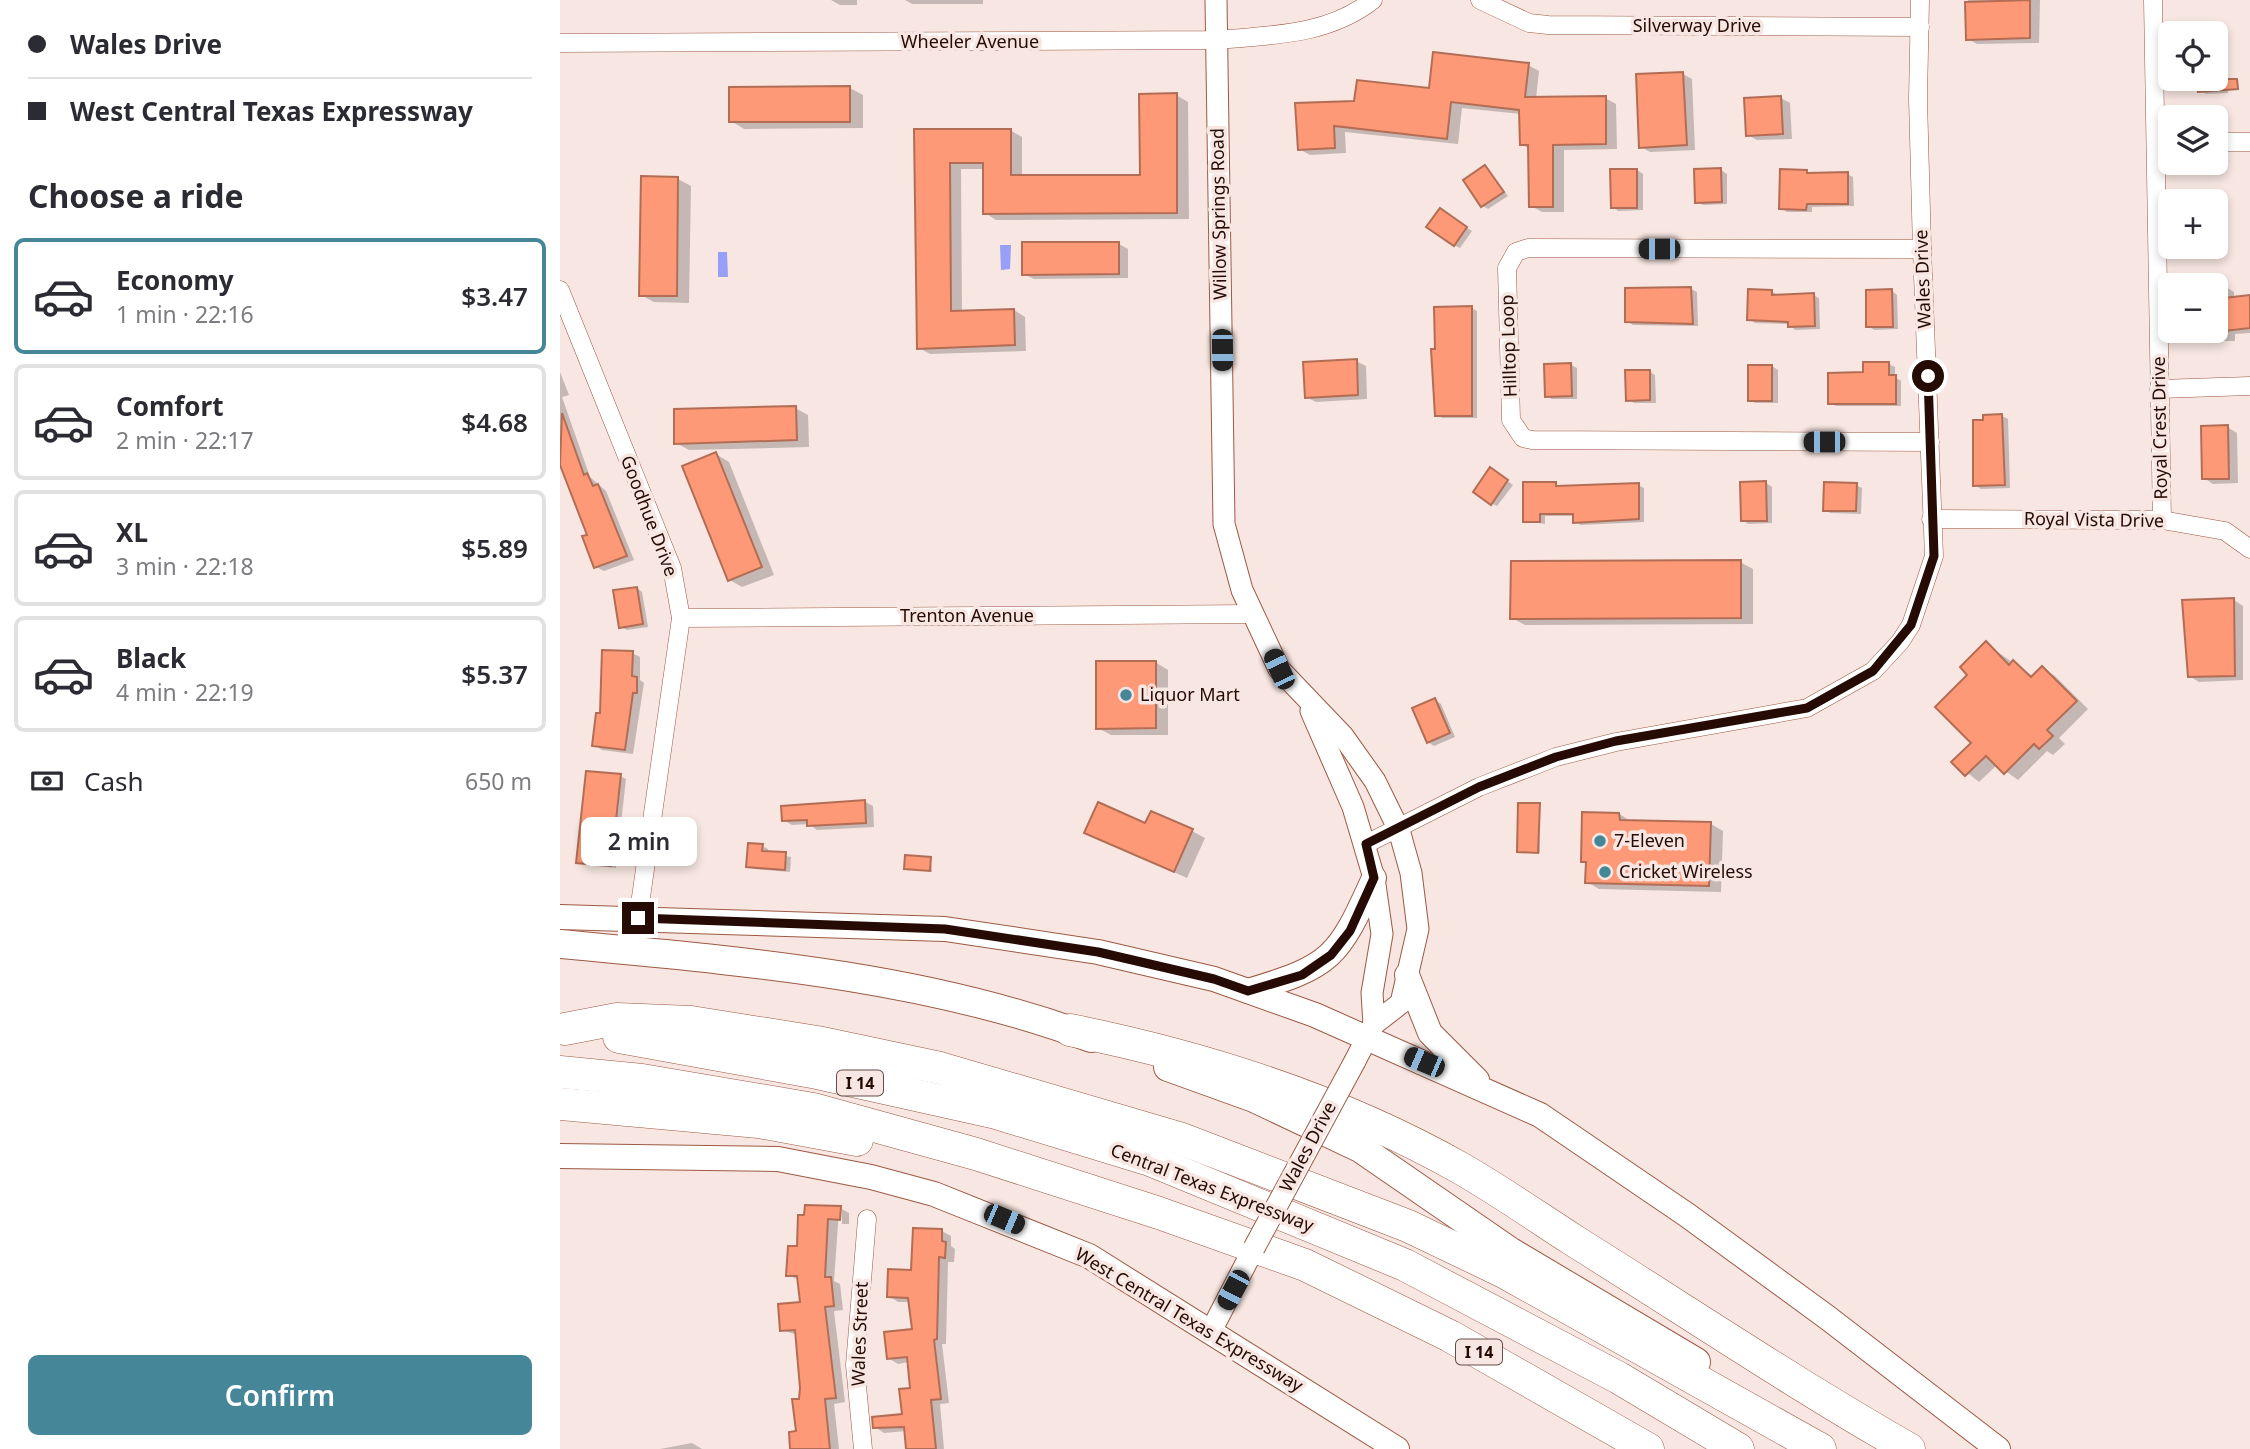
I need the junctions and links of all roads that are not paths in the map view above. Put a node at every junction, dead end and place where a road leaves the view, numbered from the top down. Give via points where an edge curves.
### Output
1 (1216, 0) edge
2 (1373, 0) edge
3 (1480, 0) edge
4 (1920, 0) edge
5 (2153, 0) edge
6 (1920, 27) junction
7 (1216, 40) junction
8 (560, 43) edge
9 (2160, 105) edge
10 (2228, 142) edge
11 (2250, 142) edge
12 (2162, 175) edge
13 (1922, 249) junction
14 (560, 290) edge
15 (2250, 386) edge
16 (2159, 389) junction
17 (1930, 442) junction
18 (1931, 519) junction
19 (2162, 520) junction
20 (2250, 549) edge
21 (1253, 614) junction
22 (681, 618) junction
23 (1307, 702) junction
24 (1399, 830) junction
25 (1366, 844) junction
26 (1374, 878) junction
27 (560, 917) edge
28 (638, 918) junction
29 (560, 944) edge
30 (1407, 975) junction
31 (1248, 991) junction
32 (562, 1029) edge
33 (1070, 1030) junction
34 (1371, 1031) junction
35 (560, 1072) edge
36 (1487, 1090) junction
37 (560, 1104) edge
38 (560, 1156) edge
39 (1048, 1177) junction
40 (867, 1219) dead end
41 (1211, 1331) junction
42 (863, 1449) edge
43 (1397, 1449) edge
44 (1648, 1449) edge
45 (1738, 1449) edge
46 (1820, 1449) edge
47 (1826, 1449) edge
48 (1909, 1449) edge
49 (1998, 1449) edge

1 - 7 street, Willow Springs Road
2 - 7 street, Wheeler Avenue via 1335,23 1315,29
3 - 6 street, Silverway Drive via 1529,23 1548,25
4 - 6 street, Wales Drive
5 - 9 street, Royal Crest Drive
6 - 13 street, Wales Drive
7 - 8 street, Wheeler Avenue
7 - 21 street, Willow Springs Road via 1224,524 1235,570
10 - 11 street
12 - 16 street, Royal Crest Drive
13 - 17 street, Wales Drive
13 - 17 street, Hilltop Loop via 1528,248 1516,253 1507,268 1511,420 1523,438 1532,440
14 - 22 street, Goodhue Drive via 672,568
15 - 16 street
16 - 19 street, Royal Crest Drive
17 - 18 street, Wales Drive
18 - 19 street, Royal Vista Drive
18 - 24 street, Wales Drive via 1934,556 1911,625 1873,671 1857,682 1807,708 1616,741 1556,757 1479,787
19 - 20 street, Royal Vista Drive via 2225,531
21 - 22 street, Trenton Avenue
21 - 23 street, Willow Springs Road via 1279,669
22 - 28 street, Goodhue Drive
23 - 24 street, Willow Springs Road via 1351,747 1375,781
23 - 25 street, Willow Springs Road
24 - 25 street, Wales Drive
24 - 30 street, Willow Springs Road via 1417,905 1418,929
25 - 26 street, Willow Springs Road
26 - 31 main road via 1350,931 1331,955 1302,975
26 - 34 street, Willow Springs Road via 1382,934
27 - 28 main road
28 - 31 main road via 945,929 1098,952
29 - 33 main road via 856,978 972,1000
30 - 34 street, Willow Springs Road via 1401,1003
30 - 36 main road via 1430,1033
31 - 34 main road
32 - 45 highway, Central Texas Expressway / I 14 via 679,1045 996,1112 1150,1160 1405,1265 1619,1378
32 - 46 highway via 617,1019 691,1021 817,1042 940,1068 1179,1138 1408,1226 1492,1266
33 - 47 main road via 1254,1098 1360,1147 1511,1252 1769,1405
33 - 48 highway via 1270,1084 1396,1136 1462,1169 1814,1395
34 - 36 main road
34 - 41 street, Wales Drive, bridge
35 - 39 highway, I 14 via 642,1080 813,1109
36 - 49 main road via 1540,1115 1688,1215
37 - 39 highway via 759,1122
38 - 41 main road, West Central Texas Expressway via 778,1158 896,1183 1004,1219 1089,1256
39 - 44 highway, I 14 via 1305,1265 1450,1336
40 - 42 street, Wales Street via 855,1365
41 - 43 main road, West Central Texas Expressway

